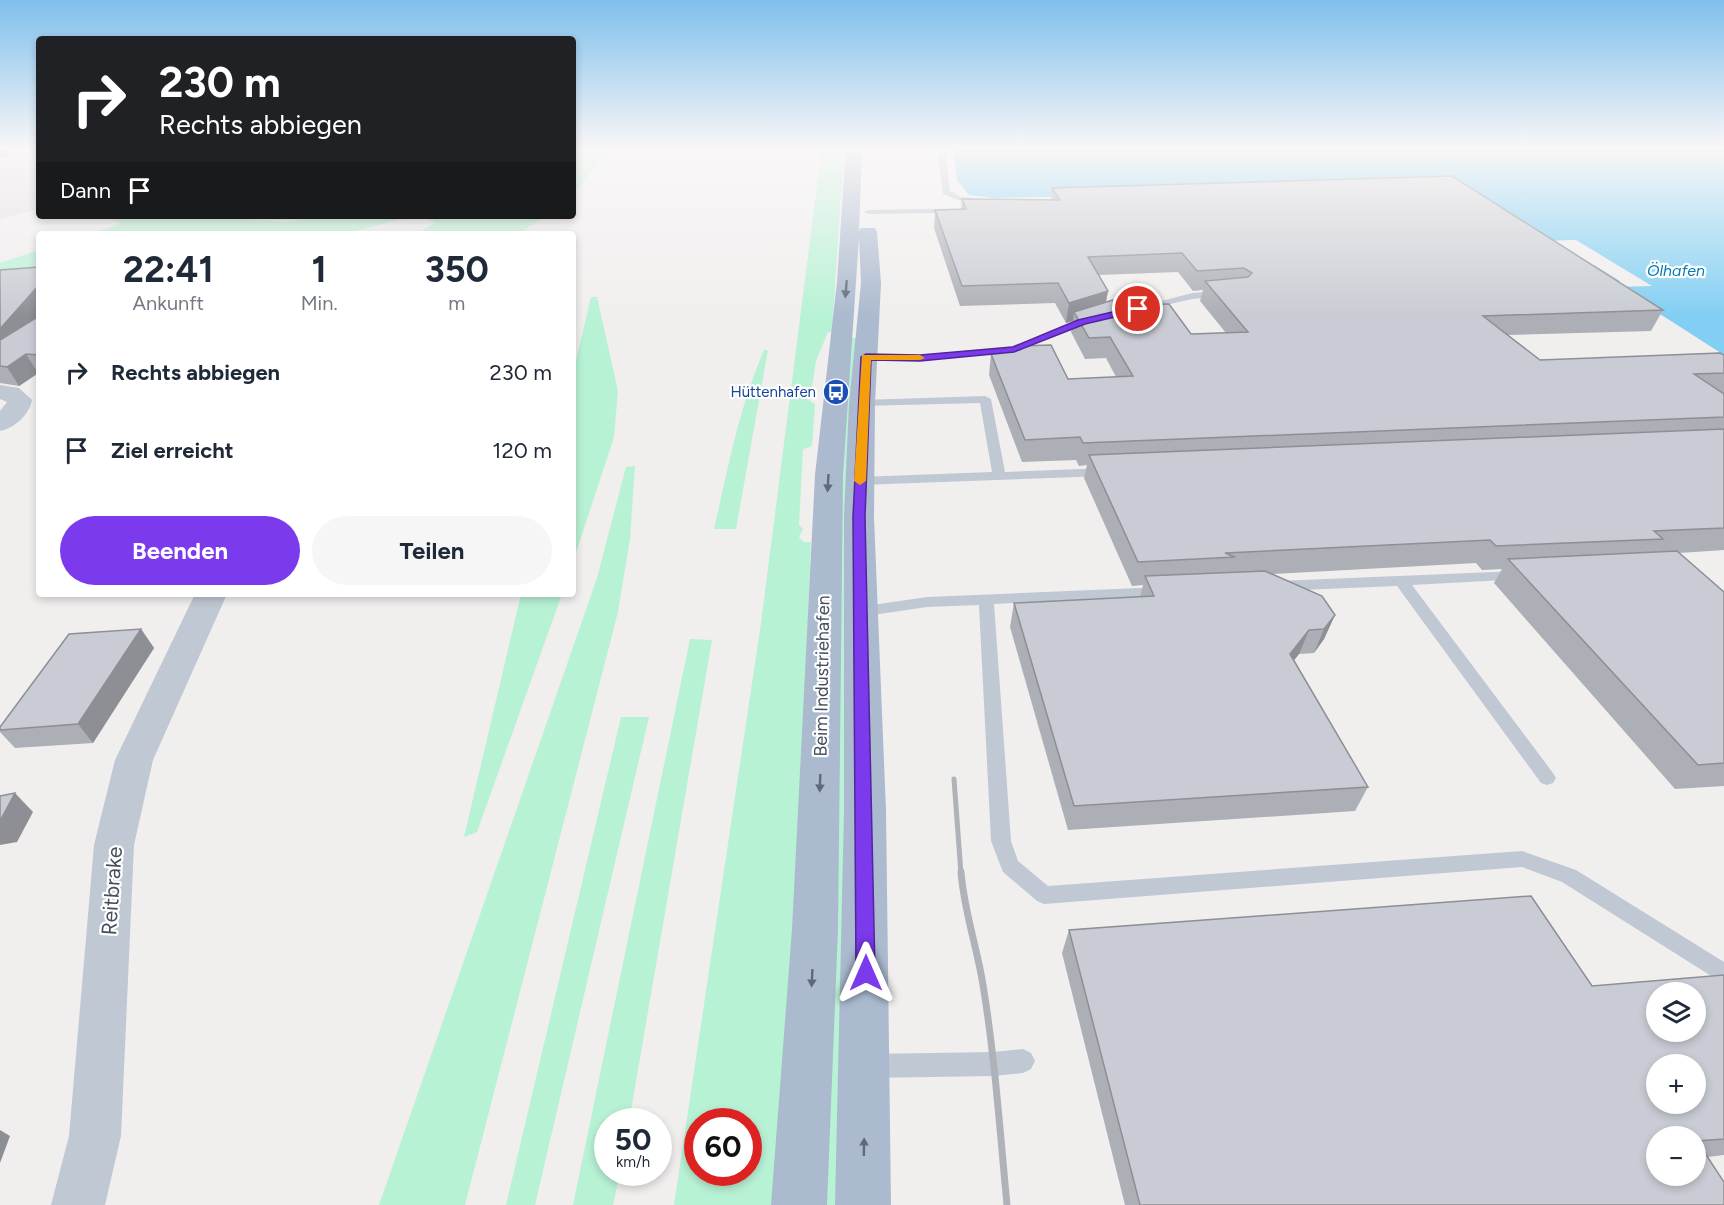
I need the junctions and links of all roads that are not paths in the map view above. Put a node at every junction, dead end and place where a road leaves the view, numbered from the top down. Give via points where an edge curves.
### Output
1 (851, 203) edge
2 (868, 203) edge
3 (934, 211) edge
4 (868, 212) junction
5 (1227, 294) edge
6 (1125, 312) edge
7 (1103, 317) edge
8 (866, 357) junction
9 (862, 404) junction
10 (1125, 471) edge
11 (999, 476) junction
12 (860, 481) junction
13 (1532, 575) edge
14 (1401, 581) junction
15 (1261, 587) edge
16 (1177, 591) edge
17 (210, 597) edge
18 (986, 600) junction
19 (860, 612) junction
20 (1547, 778) dead end
21 (1724, 974) edge
22 (1023, 1061) dead end
23 (866, 1066) junction
24 (78, 1205) edge
25 (799, 1205) edge
26 (864, 1205) edge

1 -> 25 main road, Beim Industriehafen via 829,475 815,929
2 - 4 main road, Beim Industriehafen
3 - 4 lane
4 - 8 main road, Beim Industriehafen via 871,283
5 - 6 lane via 1192,296
7 - 8 lane via 1014,350 920,358
8 - 9 main road, Beim Industriehafen
9 - 11 lane via 985,399
9 - 12 main road, Beim Industriehafen
10 - 11 lane
11 - 12 lane
12 - 19 main road, Beim Industriehafen
13 - 14 lane
14 - 15 lane
14 - 20 lane
16 - 18 lane
17 - 24 street, Reitbrake via 134,760 114,845 96,1136
18 - 19 lane via 927,602
18 - 21 lane via 1001,841 1010,866 1044,895 1522,859 1569,876
19 - 23 main road, Beim Industriehafen
22 - 23 lane
26 -> 23 main road, Beim Industriehafen

